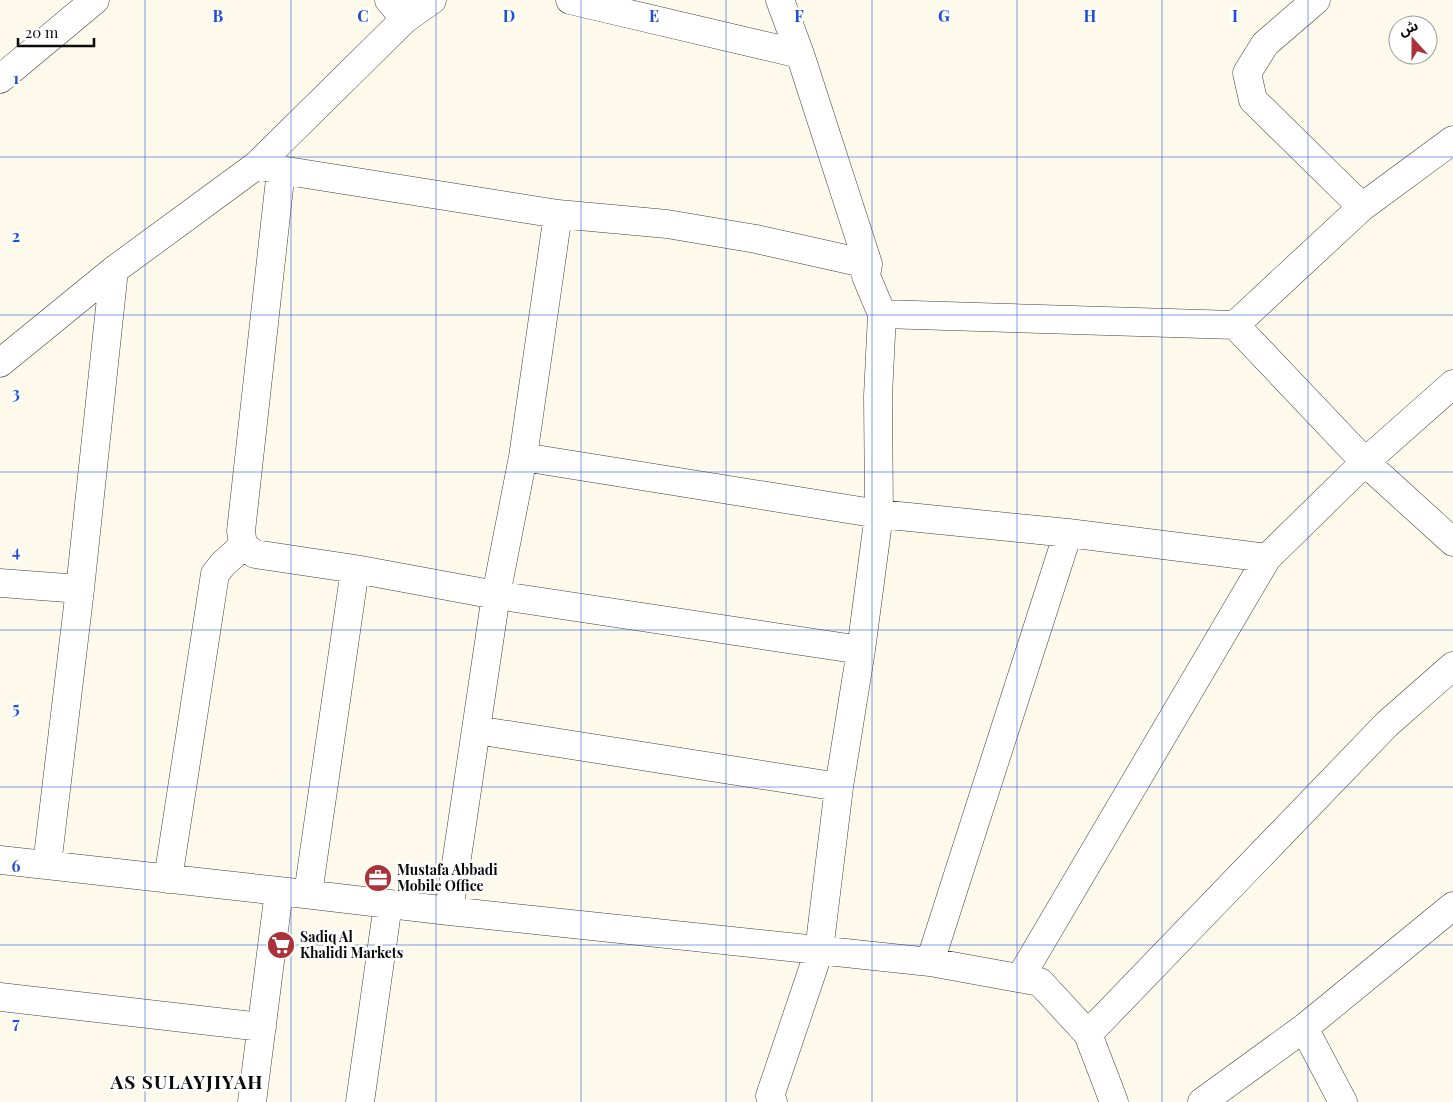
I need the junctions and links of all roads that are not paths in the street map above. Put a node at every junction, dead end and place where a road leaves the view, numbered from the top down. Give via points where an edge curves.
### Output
1 (95, 0) edge
2 (432, 0) edge
3 (570, 0) edge
4 (1315, 0) edge
5 (787, 3) edge
6 (397, 9) edge
7 (800, 54) junction
8 (0, 79) edge
9 (1453, 140) edge
10 (269, 167) junction
11 (1362, 207) junction
12 (558, 214) junction
13 (868, 264) junction
14 (114, 270) junction
15 (882, 314) junction
16 (1234, 325) junction
17 (0, 363) edge
18 (1453, 384) edge
19 (523, 457) junction
20 (1365, 462) junction
21 (879, 514) junction
22 (1068, 533) junction
23 (1453, 542) edge
24 (243, 546) junction
25 (1267, 558) junction
26 (354, 569) junction
27 (0, 583) edge
28 (80, 589) junction
29 (496, 595) junction
30 (861, 650) junction
31 (1453, 666) edge
32 (476, 730) junction
33 (839, 787) junction
34 (0, 860) edge
35 (47, 865) junction
36 (168, 879) junction
37 (279, 891) junction
38 (308, 894) junction
39 (388, 904) junction
40 (449, 911) junction
41 (1451, 912) edge
42 (819, 951) junction
43 (930, 962) junction
44 (1020, 978) junction
45 (0, 997) edge
46 (262, 1027) junction
47 (1304, 1028) junction
48 (1088, 1034) junction
49 (252, 1102) edge
50 (360, 1102) edge
51 (773, 1102) edge
52 (1114, 1102) edge
53 (1202, 1102) edge
54 (1343, 1102) edge

1 - 8 street
2 - 6 street
3 - 7 street
4 - 11 street via 1265,44 1247,73 1253,100
5 - 7 street
6 - 10 street
7 - 13 street
9 - 11 street
10 - 12 street
10 - 14 street
10 - 24 street via 241,531
11 - 16 street
12 - 13 street via 667,224 756,239
12 - 19 street
13 - 15 street via 866,276
14 - 17 street
14 - 28 street
15 - 16 street
15 - 21 street via 878,396
16 - 20 street
18 - 20 street
19 - 21 street
19 - 29 street
20 - 23 street
20 - 25 street
21 - 22 street
21 - 30 street
22 - 25 street
22 - 43 street
24 - 26 street via 255,554
24 - 36 street via 215,574
25 - 44 street
26 - 29 street
26 - 38 street
27 - 28 street
28 - 35 street
29 - 30 street
29 - 32 street
30 - 33 street
31 - 48 street via 1387,724
32 - 33 street
32 - 40 street
33 - 42 street
34 - 35 street
35 - 36 street
36 - 37 street
37 - 38 street
37 - 46 street
38 - 39 street
39 - 40 street
39 - 50 street
40 - 42 street
41 - 47 street
42 - 43 street
42 - 51 street via 770,1096
43 - 44 street
44 - 48 street via 1040,982
45 - 46 street
46 - 49 street
47 - 53 street
47 - 54 street
48 - 52 street

